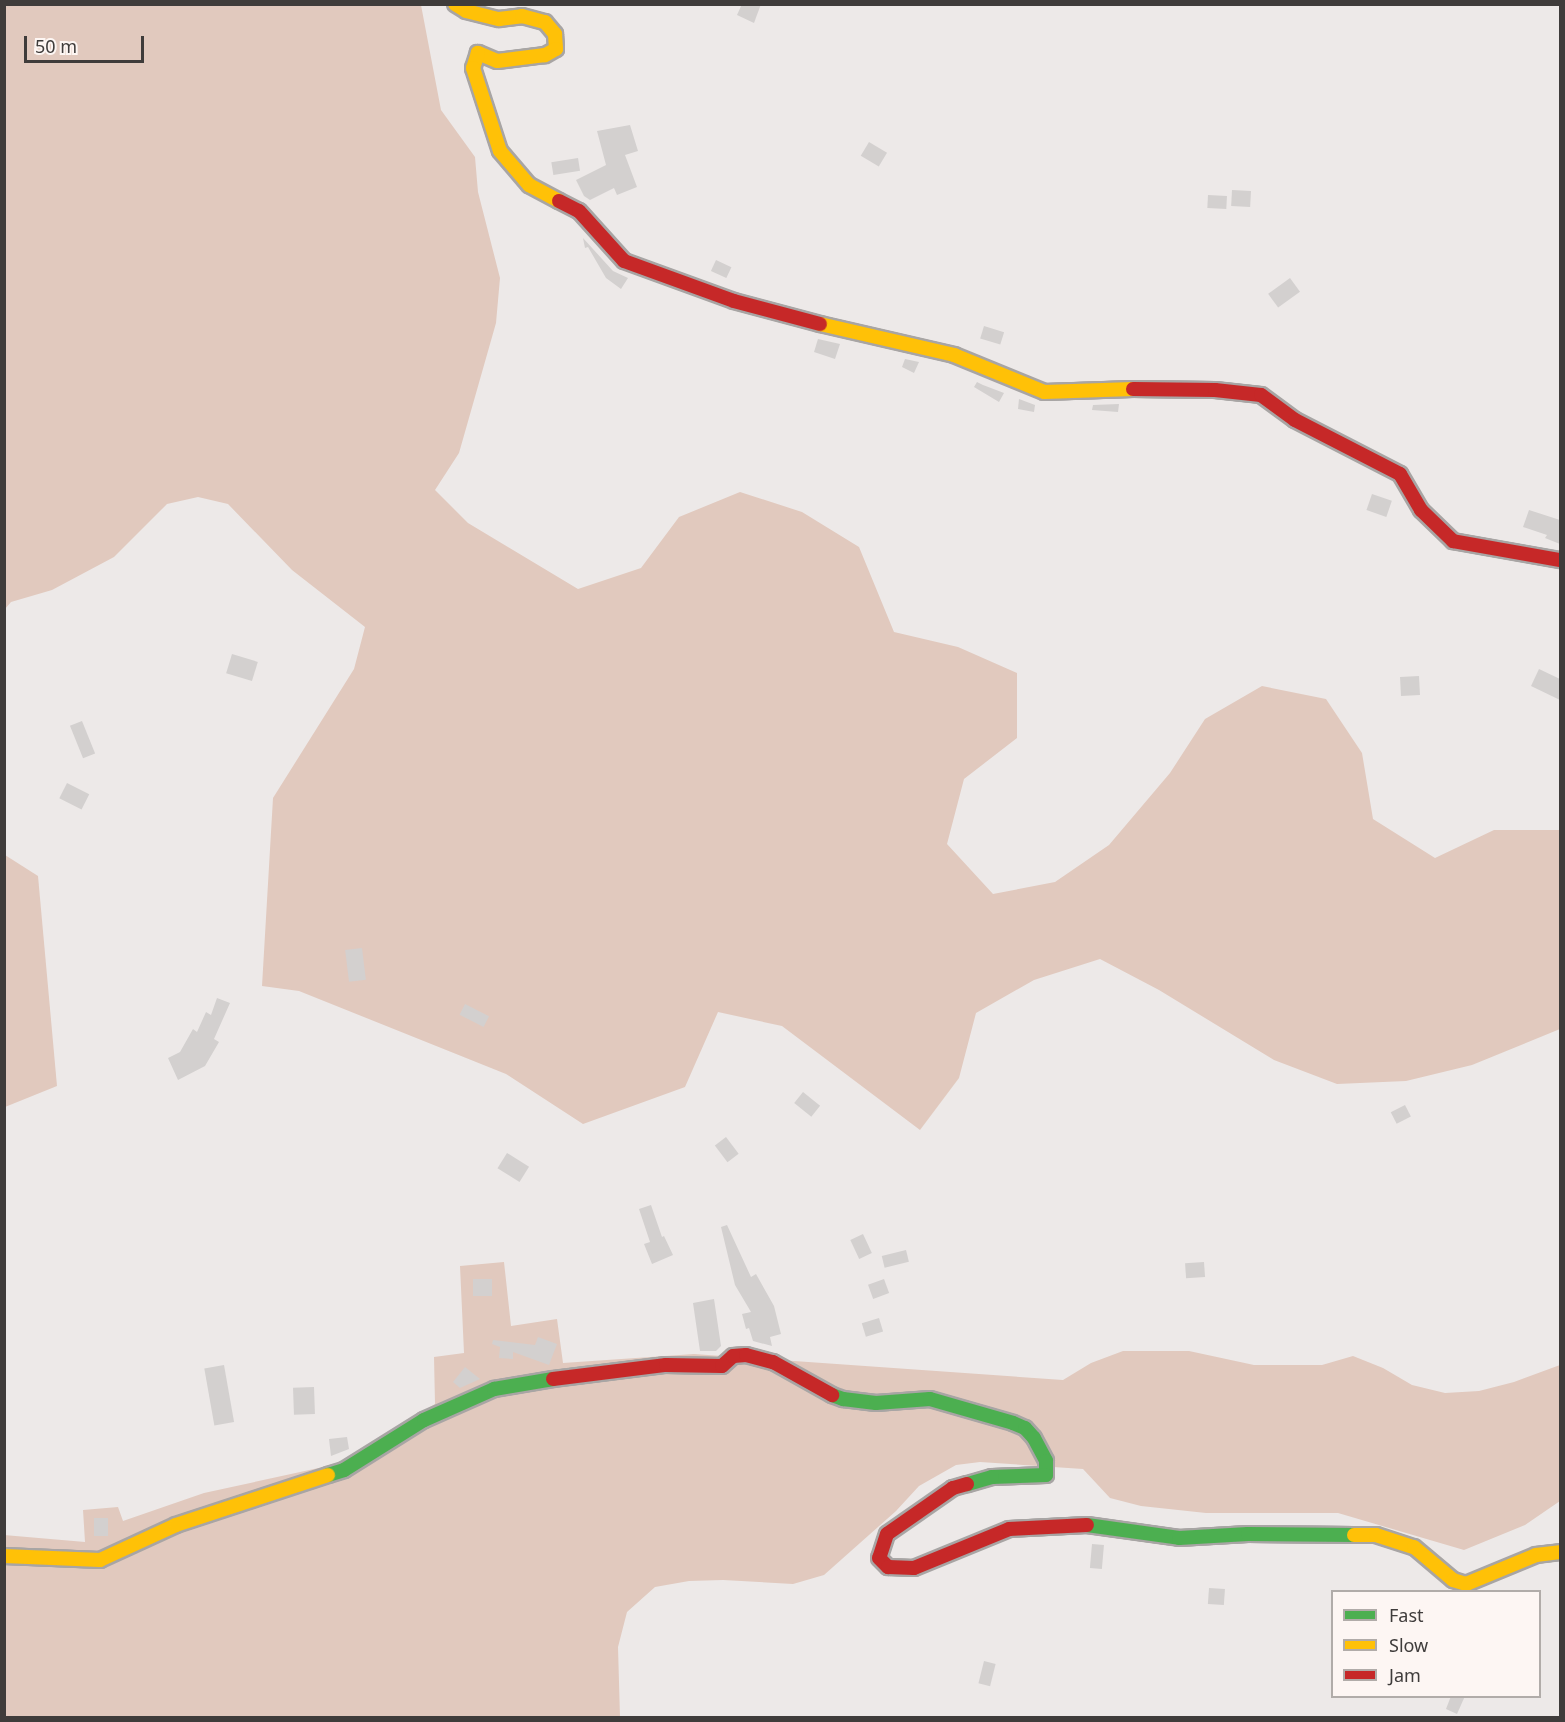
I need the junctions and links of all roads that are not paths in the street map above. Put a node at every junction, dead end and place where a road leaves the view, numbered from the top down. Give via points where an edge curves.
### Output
1 (455, 4) edge
2 (1560, 560) edge
3 (1560, 1552) edge
4 (4, 1556) edge

1 - 2 street via 466,11 499,19 522,16 545,22 555,34 556,49 545,55 497,61 478,53 473,68 477,85 500,150 529,185 579,212 624,261 734,301 954,355 1044,392 1150,389 1261,394 1295,420 1400,474 1421,510 1453,541
3 - 4 street via 1536,1555 1466,1584 1454,1580 1414,1547 1376,1535 1179,1538 1088,1525 1009,1529 914,1568 888,1567 879,1558 887,1534 953,1488 992,1477 1046,1475 1046,1461 1034,1438 1013,1423 930,1399 876,1404 843,1399 773,1362 746,1355 733,1356 722,1366 666,1365 601,1371 494,1389 424,1420 344,1470 176,1525 100,1560

